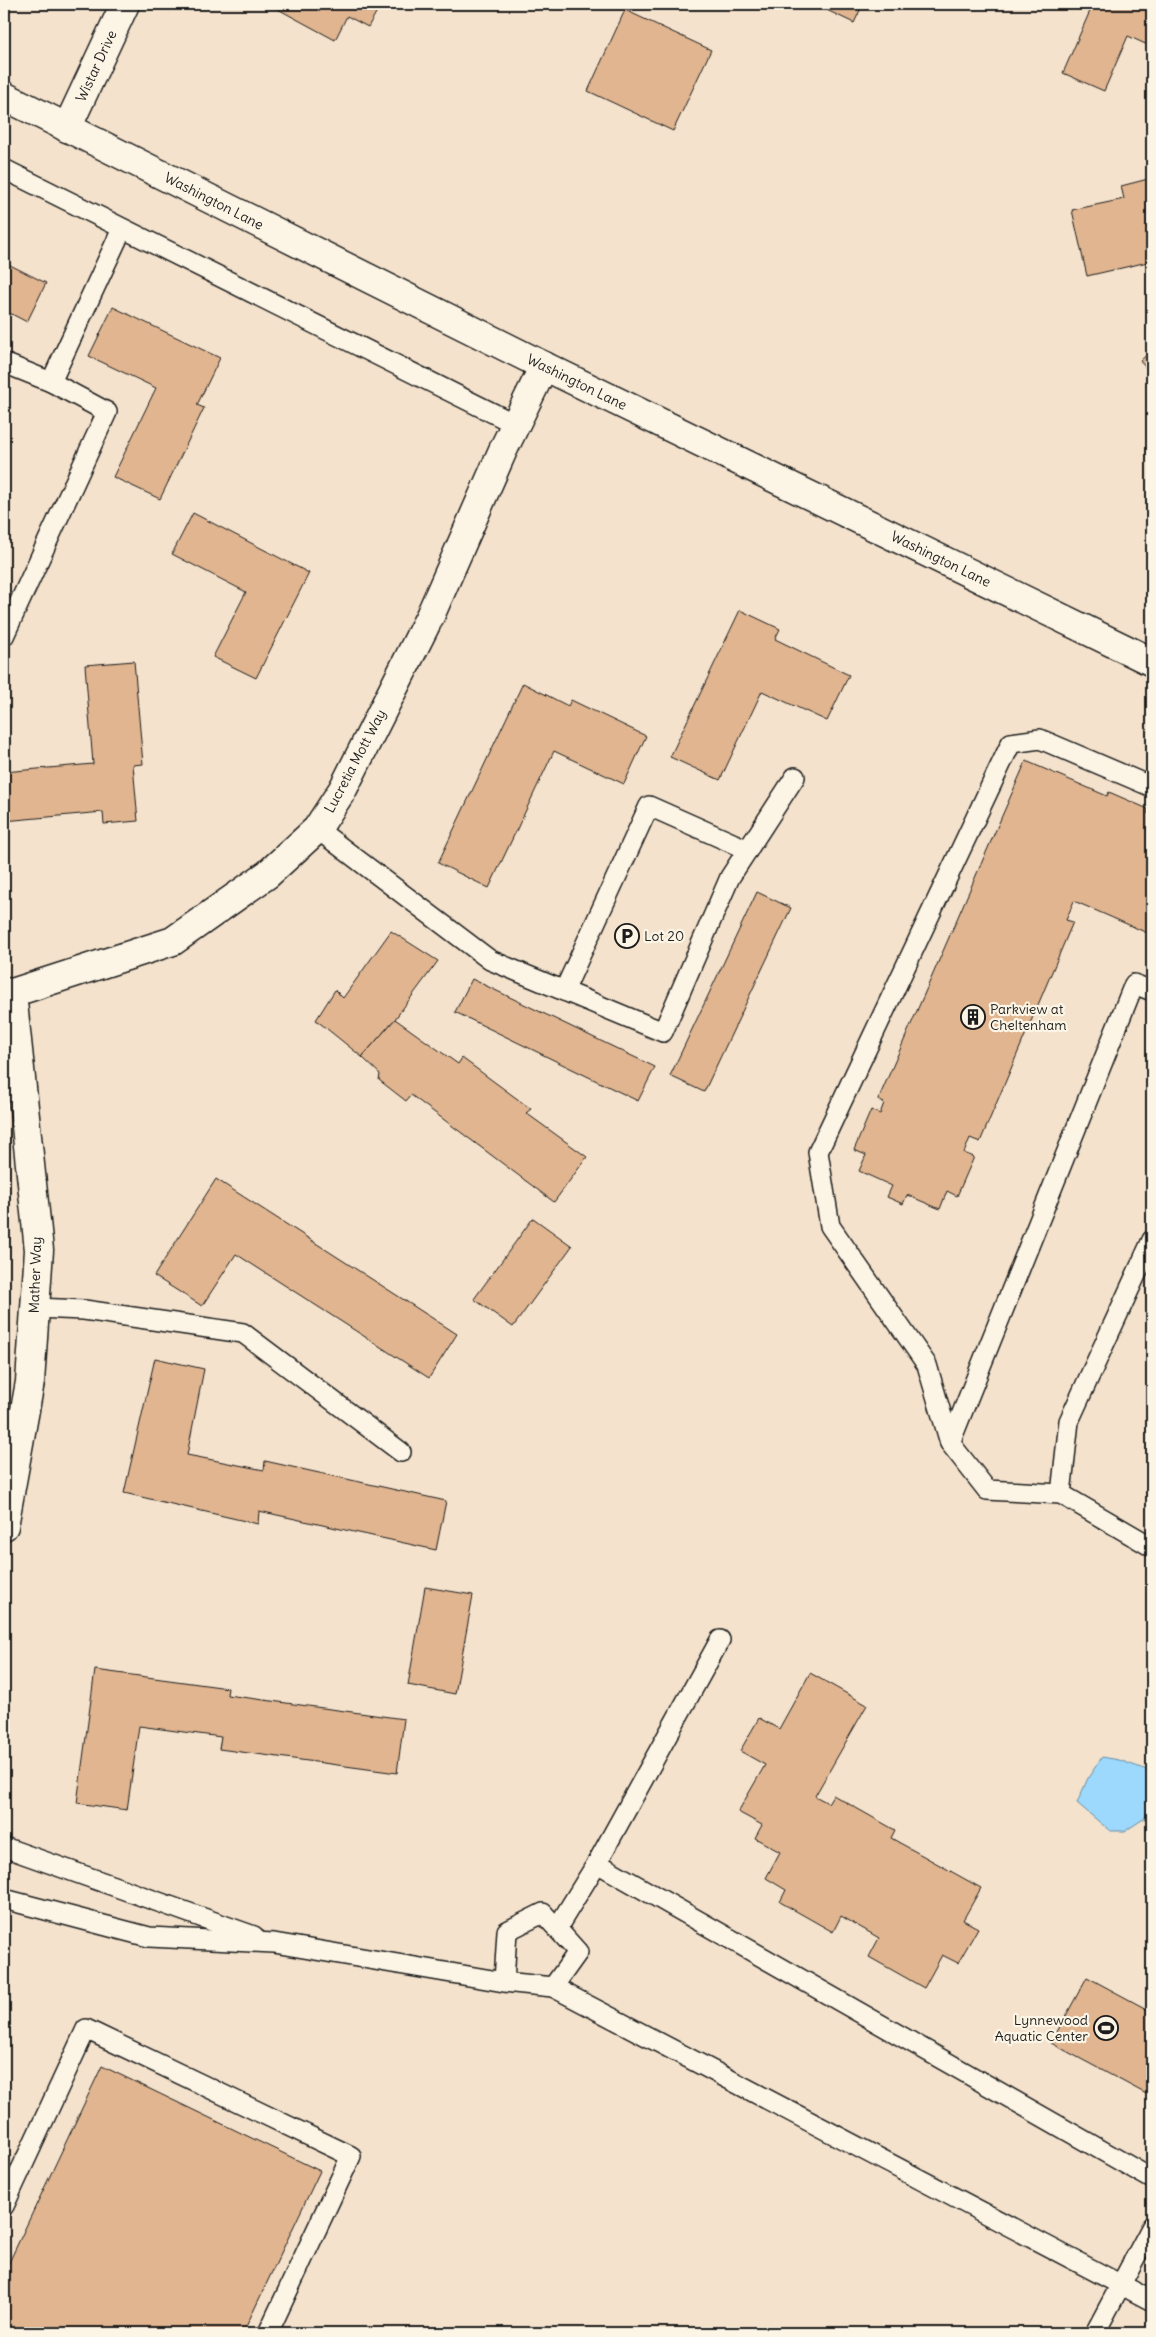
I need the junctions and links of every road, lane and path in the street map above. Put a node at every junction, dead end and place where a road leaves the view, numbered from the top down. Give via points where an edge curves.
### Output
1 (125, 4) edge
2 (4, 96) edge
3 (67, 128) junction
4 (4, 170) edge
5 (122, 229) junction
6 (4, 362) edge
7 (544, 366) junction
8 (50, 382) junction
9 (515, 424) junction
10 (4, 636) edge
11 (1152, 662) edge
12 (795, 777) dead end
13 (1152, 787) edge
14 (318, 829) junction
15 (748, 850) junction
16 (1152, 990) edge
17 (564, 991) junction
18 (8, 993) edge
19 (1152, 1240) edge
20 (35, 1308) junction
21 (950, 1443) junction
22 (401, 1452) dead end
23 (1061, 1494) junction
24 (4, 1526) edge
25 (1152, 1547) edge
26 (720, 1640) dead end
27 (4, 1847) edge
28 (597, 1863) junction
29 (4, 1899) edge
30 (557, 1928) junction
31 (274, 1944) junction
32 (504, 1982) junction
33 (553, 1986) junction
34 (1152, 2179) edge
35 (4, 2206) edge
36 (1152, 2226) edge
37 (1120, 2284) junction
38 (1152, 2302) edge
39 (268, 2333) edge
40 (1095, 2333) edge

1 - 3 street, Wistar Drive
2 - 3 street, Washington Lane
3 - 7 street, Washington Lane
4 - 5 lane
5 - 8 lane
5 - 9 lane
6 - 8 lane
7 - 9 street, Lucretia Mott Way
7 - 11 street, Washington Lane
8 - 10 lane via 107,412
9 - 14 street, Lucretia Mott Way via 430,616 343,789
12 - 15 lane
13 - 21 lane via 1040,739 1011,743 818,1152 830,1226 927,1366
14 - 17 lane via 490,960
14 - 18 street, Lucretia Mott Way via 268,874 173,942
15 - 17 lane via 730,877 663,1032
15 - 17 lane via 649,806
16 - 21 lane via 1134,984
18 - 20 street, Mather Way via 39,1250
19 - 23 lane via 1069,1421
20 - 22 lane via 84,1310 243,1334
20 - 24 street, Mather Way via 30,1382
21 - 23 lane via 987,1490
23 - 25 lane
26 - 28 lane
27 - 31 lane
28 - 30 lane
28 - 34 lane
29 - 31 lane via 149,1937
30 - 32 lane via 544,1913 506,1931
30 - 33 lane via 578,1952
31 - 32 lane
32 - 33 lane
33 - 37 lane
35 - 39 lane via 86,2030 351,2156
36 - 37 lane
37 - 38 lane
37 - 40 lane

